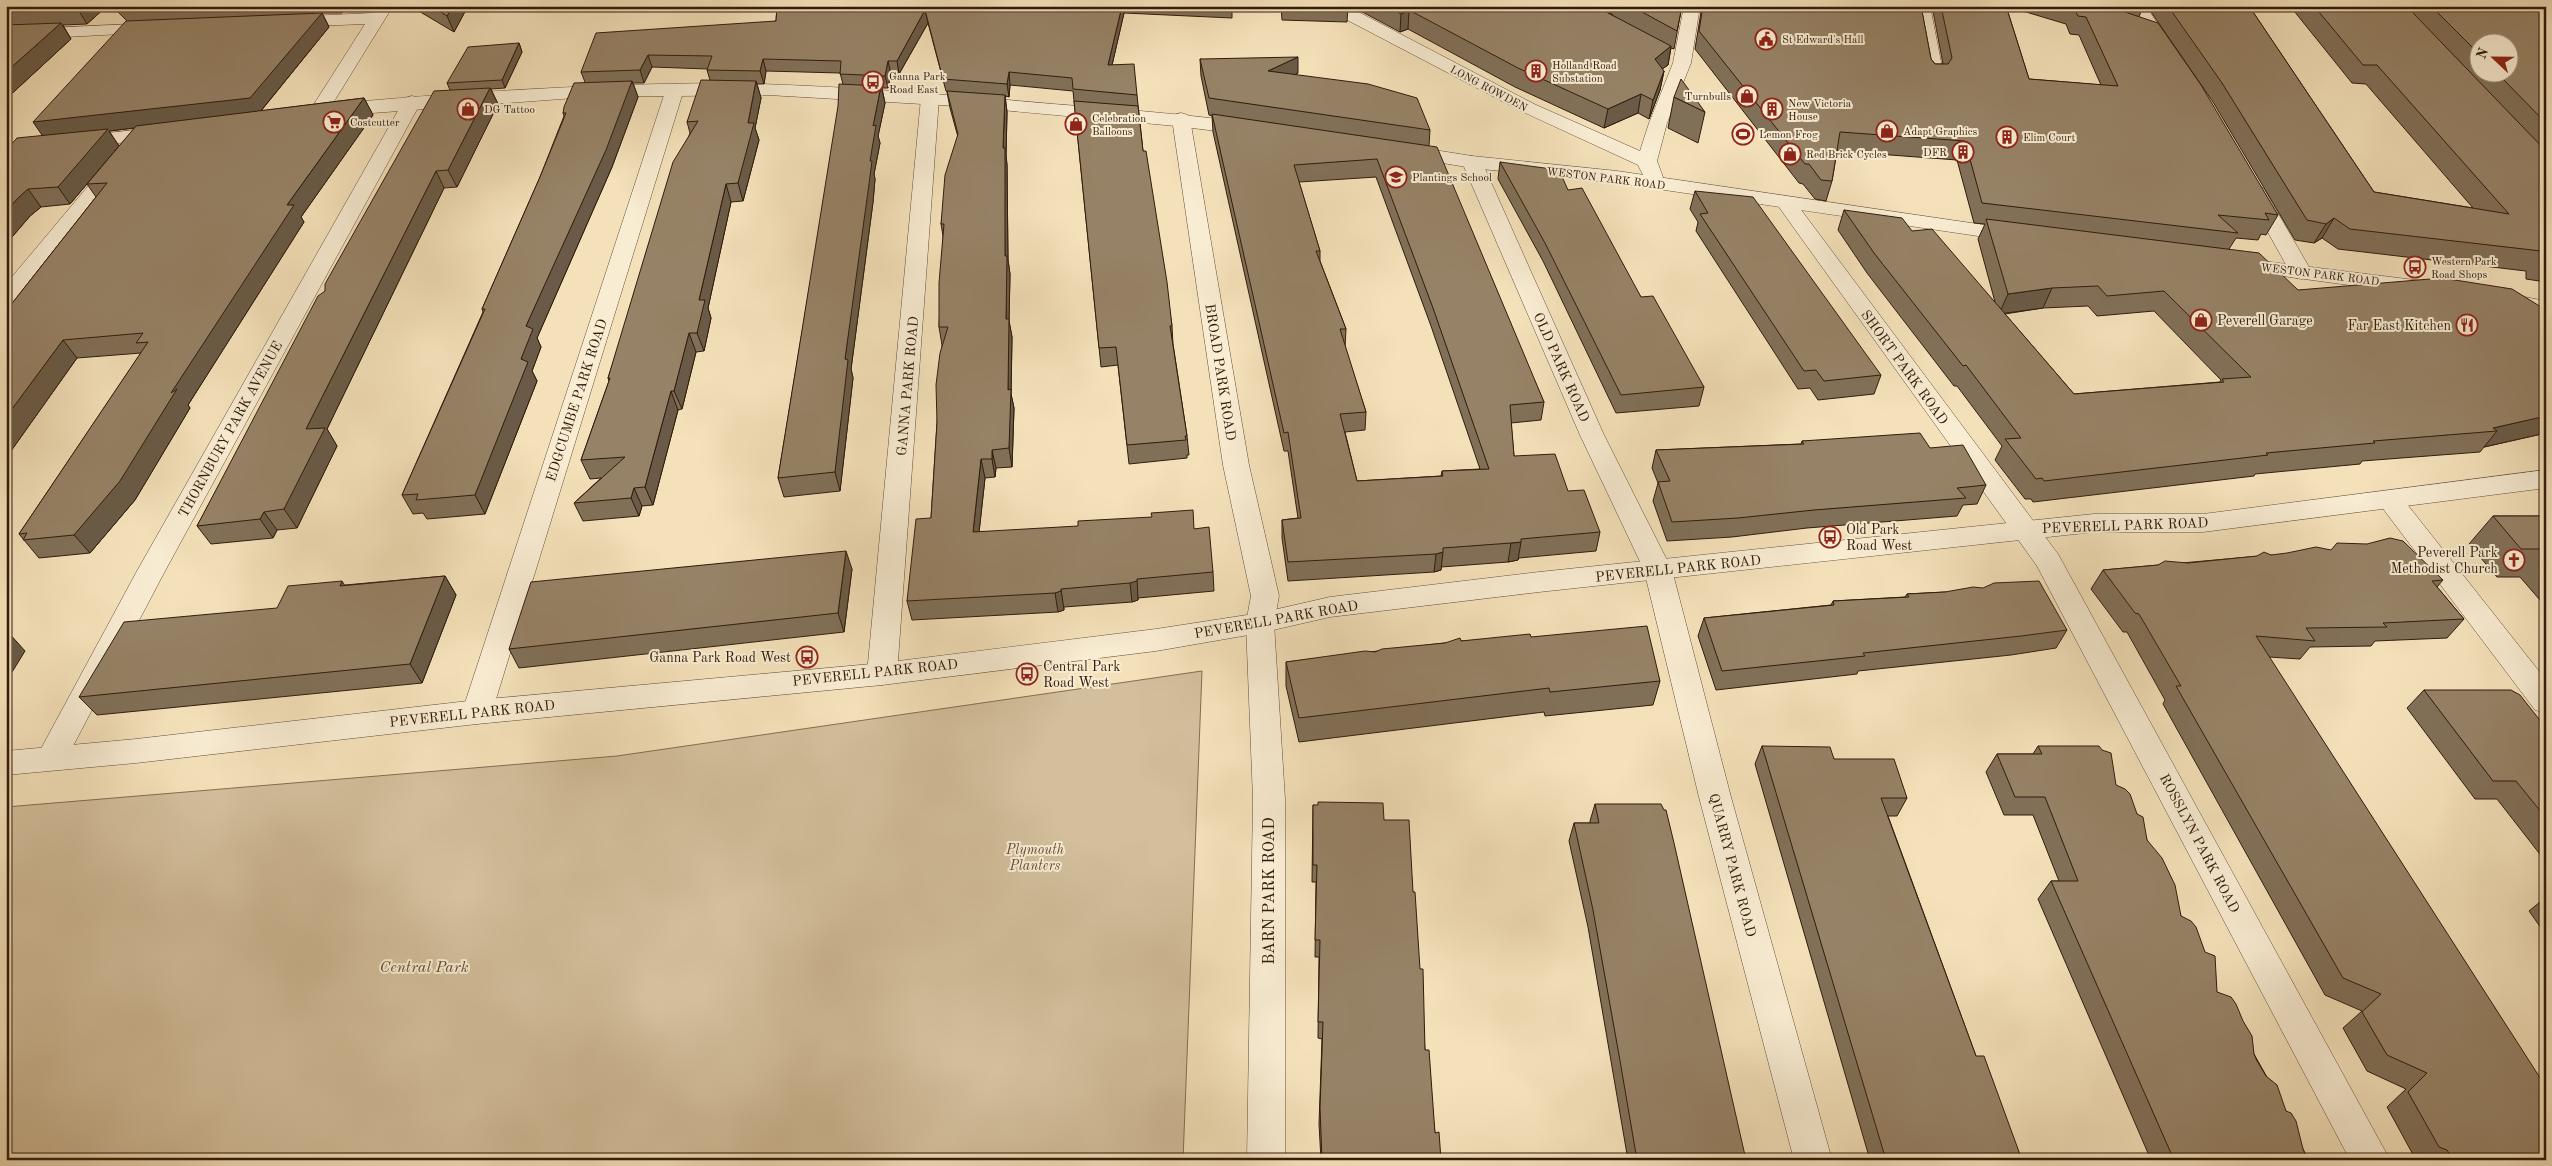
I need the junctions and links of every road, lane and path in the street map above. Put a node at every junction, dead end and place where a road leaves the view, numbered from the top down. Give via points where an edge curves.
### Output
1 (1334, 6) edge
2 (1692, 6) edge
3 (1922, 6) edge
4 (2138, 6) edge
5 (381, 12) edge
6 (270, 23) edge
7 (172, 27) edge
8 (2130, 27) edge
9 (6, 35) edge
10 (2156, 36) junction
11 (1665, 53) edge
12 (1682, 63) junction
13 (2176, 66) edge
14 (1935, 77) edge
15 (675, 89) junction
16 (930, 98) junction
17 (412, 102) junction
18 (1181, 119) junction
19 (183, 130) edge
20 (1265, 131) edge
21 (140, 136) junction
22 (1389, 149) edge
23 (6, 150) edge
24 (1647, 161) junction
25 (1472, 162) junction
26 (2249, 180) edge
27 (1655, 183) junction
28 (1786, 203) junction
29 (2036, 238) edge
30 (2220, 262) edge
31 (2301, 272) junction
32 (2444, 291) edge
33 (2484, 297) edge
34 (6, 298) edge
35 (2546, 308) edge
36 (2546, 479) edge
37 (2390, 500) junction
38 (2025, 530) junction
39 (1658, 570) junction
40 (1260, 623) junction
41 (882, 674) junction
42 (2546, 702) edge
43 (477, 712) junction
44 (51, 758) junction
45 (6, 763) edge
46 (1266, 1160) edge
47 (1813, 1160) edge
48 (2371, 1160) edge

1 - 24 street, LONG ROWDEN via 1508,100
2 - 12 street
3 - 14 street
4 - 10 street
5 - 6 street
5 - 17 street via 310,113
7 - 9 street
8 - 10 street
10 - 13 street
11 - 12 street
12 - 24 street
15 - 16 street
15 - 17 street
15 - 43 street, EDGCUMBE PARK ROAD
16 - 18 street
16 - 41 street, GANNA PARK ROAD
17 - 44 street, THORNBURY PARK AVENUE
18 - 20 street
18 - 40 street, BROAD PARK ROAD via 1236,465 1265,596
19 - 21 street
21 - 23 street
21 - 34 street
22 - 25 street, WESTON PARK ROAD
24 - 27 street
25 - 27 street, WESTON PARK ROAD
25 - 39 street, OLD PARK ROAD via 1592,435
26 - 31 street
27 - 28 street, WESTON PARK ROAD
28 - 29 street, WESTON PARK ROAD
28 - 38 street, SHORT PARK ROAD
30 - 31 street, WESTON PARK ROAD
31 - 32 street, WESTON PARK ROAD
33 - 35 street
36 - 37 street, PEVERELL PARK ROAD
37 - 38 street, PEVERELL PARK ROAD via 2204,523 2094,523
37 - 42 street
38 - 39 street, PEVERELL PARK ROAD
38 - 48 street, ROSSLYN PARK ROAD via 2048,561
39 - 40 street, PEVERELL PARK ROAD via 1330,608
39 - 47 street, QUARRY PARK ROAD via 1715,797
40 - 41 street, PEVERELL PARK ROAD via 1156,640
40 - 46 street, BARN PARK ROAD via 1268,799
41 - 43 street, PEVERELL PARK ROAD
43 - 44 street, PEVERELL PARK ROAD
44 - 45 street, PEVERELL PARK ROAD

